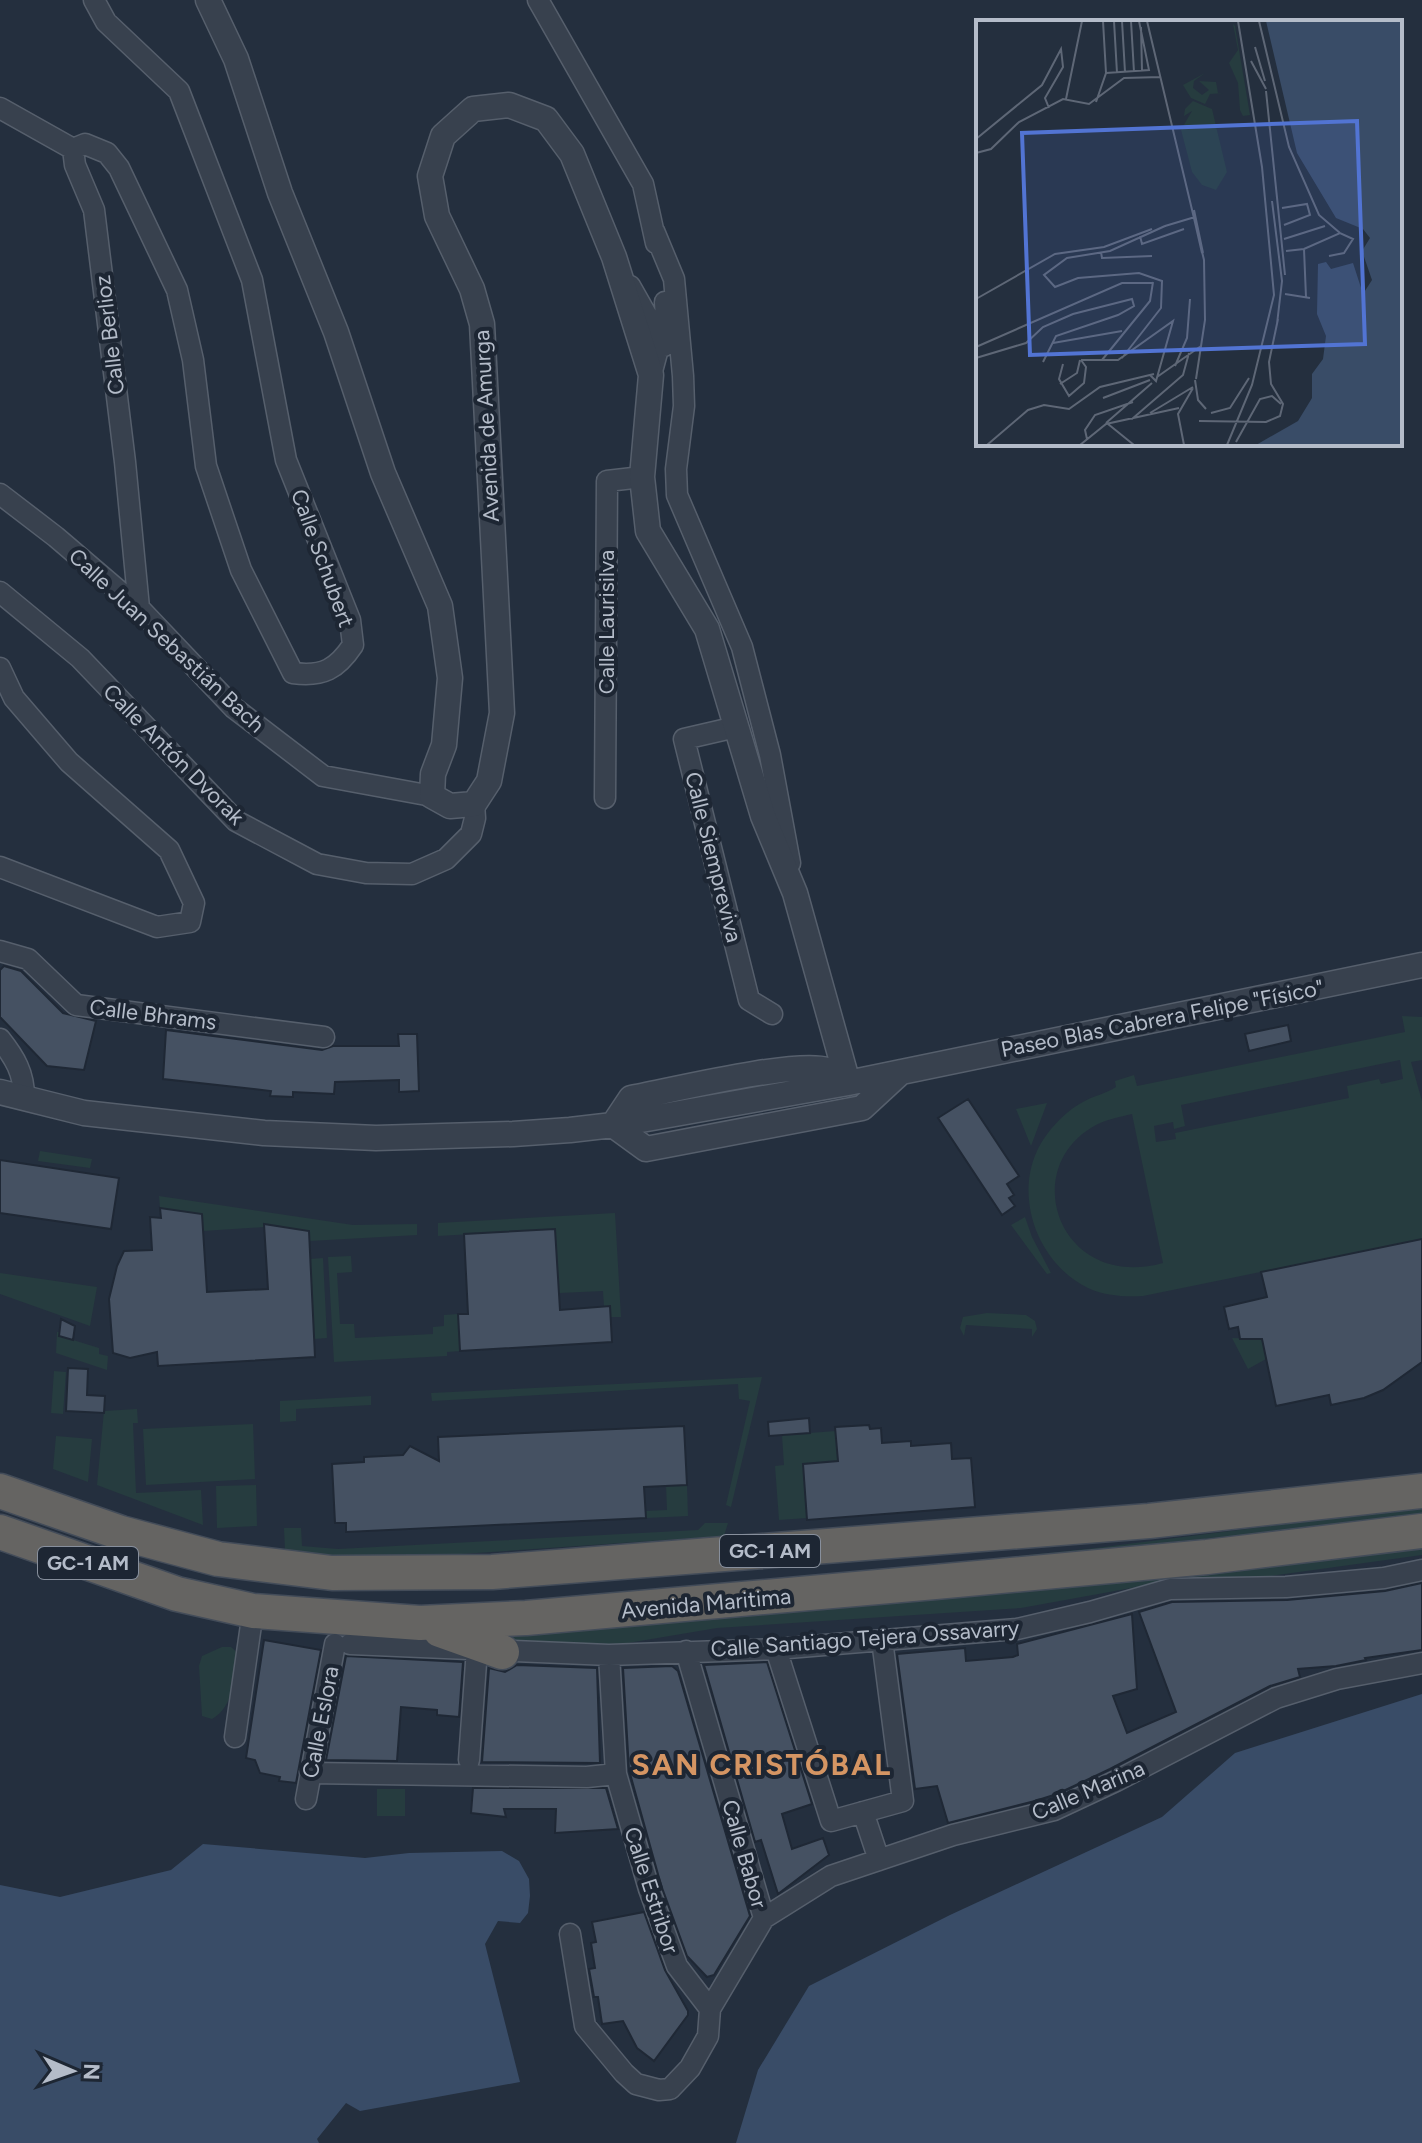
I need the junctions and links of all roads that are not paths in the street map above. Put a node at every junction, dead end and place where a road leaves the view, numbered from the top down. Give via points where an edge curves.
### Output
1 (94, 0) edge
2 (208, 0) edge
3 (538, 0) edge
4 (0, 108) edge
5 (73, 149) junction
6 (654, 231) junction
7 (614, 257) junction
8 (665, 293) junction
9 (643, 308) junction
10 (661, 341) junction
11 (651, 375) junction
12 (683, 376) junction
13 (642, 477) junction
14 (0, 494) edge
15 (0, 592) edge
16 (139, 608) junction
17 (0, 668) edge
18 (736, 727) junction
19 (432, 796) junction
20 (605, 798) dead end
21 (474, 804) junction
22 (0, 867) edge
23 (795, 893) junction
24 (0, 951) edge
25 (1422, 965) edge
26 (772, 1014) dead end
27 (832, 1032) junction
28 (324, 1037) dead end
29 (0, 1039) edge
30 (803, 1067) junction
31 (902, 1071) junction
32 (848, 1083) junction
33 (0, 1092) edge
34 (24, 1097) junction
35 (818, 1116) junction
36 (613, 1125) junction
37 (0, 1482) edge
38 (0, 1491) edge
39 (1422, 1491) edge
40 (1422, 1531) edge
41 (0, 1532) edge
42 (121, 1533) junction
43 (0, 1547) edge
44 (1422, 1570) edge
45 (177, 1594) junction
46 (253, 1611) junction
47 (420, 1623) junction
48 (882, 1640) junction
49 (342, 1644) joint
50 (776, 1649) junction
51 (489, 1650) junction
52 (686, 1651) junction
53 (609, 1655) junction
54 (1422, 1663) edge
55 (235, 1737) dead end
56 (469, 1760) dead end
57 (310, 1773) junction
58 (616, 1774) junction
59 (306, 1799) dead end
60 (863, 1812) junction
61 (879, 1860) junction
62 (764, 1918) junction
63 (570, 1934) dead end
64 (710, 2009) junction

1 - 5 street, Calle Schubert via 106,22 179,91 252,280 286,460 350,620 353,645 339,665 310,675 293,673 241,570 206,466 193,360 177,290 119,168 107,153 85,144
2 - 19 street via 236,59 383,473 440,606 450,678 444,745 433,774
3 - 6 street via 643,184
4 - 5 street
5 - 16 street, Calle Berlioz via 94,210
6 - 8 street
6 - 12 street via 674,279
7 - 9 street, Avenida de Amurga
7 - 11 street, Avenida de Amurga
7 - 21 street, Avenida de Amurga via 572,154 546,119 509,105 473,109 443,136 430,176 437,216 472,289 482,324 502,713 489,781
8 - 9 street
8 - 10 street
9 - 10 street, Avenida de Amurga
10 - 11 street
10 - 12 street, Avenida de Amurga
11 - 13 street, Avenida de Amurga
12 - 23 street, Avenida de Amurga via 677,495 742,647 770,755
13 - 18 street, Avenida de Amurga via 648,531 707,629
13 - 20 street, Calle Laurisilva via 607,481
14 - 16 street, Calle Juan Sebastián Bach
15 - 21 street, Calle Antón Dvorak via 80,658 236,821 317,864 412,874 446,859 471,834
16 - 19 street, Calle Juan Sebastián Bach via 234,708 323,776
17 - 22 street via 14,698 69,762 169,850 194,903 190,922 157,927
18 - 23 street, Avenida de Amurga via 763,816
18 - 26 street, Calle Siempreviva via 684,739 749,1000
19 - 21 street via 450,806
23 - 27 street, Avenida de Amurga
24 - 28 street, Calle Bhrams via 28,959 76,1005
25 - 31 street, Paseo Blas Cabrera Felipe "Físico"
27 - 30 street via 822,1056
27 - 32 street, Avenida de Amurga
29 - 34 street via 20,1067
30 - 32 street via 827,1070
30 - 36 street via 631,1098
31 - 32 street, Paseo Blas Cabrera Felipe "Físico"
31 - 35 street via 862,1108
32 - 35 street
32 - 36 street, Paseo Blas Cabrera Felipe "Físico"
33 - 34 street, Paseo Blas Cabrera Felipe "Físico"
34 - 36 street, Paseo Blas Cabrera Felipe "Físico" via 84,1113 290,1135 513,1134
35 - 36 street via 646,1149
37 - 42 highway
38 - 42 highway, Avenida Maritima / GC-1 AM
39 - 42 highway, Avenida Maritima / GC-1 AM via 1149,1521 492,1572 332,1573 218,1559
40 - 47 highway, Avenida Maritima / GC-1 AM via 950,1581
41 - 45 highway, Avenida Maritima / GC-1 AM
43 - 45 highway
44 - 48 street, Calle Santiago Tejera Ossavarry via 1286,1587 1170,1589 1017,1629
45 - 46 highway, Avenida Maritima / GC-1 AM
46 - 47 highway, Avenida Maritima / GC-1 AM
46 - 55 street
47 - 51 highway
48 - 50 street, Calle Santiago Tejera Ossavarry
48 - 60 street via 903,1801
49 - 51 street, Calle Santiago Tejera Ossavarry
49 - 57 street, Calle Eslora
50 - 52 street, Calle Santiago Tejera Ossavarry
50 - 60 street via 831,1821
51 - 53 street, Calle Santiago Tejera Ossavarry
51 - 56 street
52 - 53 street, Calle Santiago Tejera Ossavarry
52 - 62 street, Calle Babor
53 - 58 street, Calle Estribor
54 - 61 street, Calle Marina via 1337,1679 1276,1698 1054,1810
57 - 58 street
57 - 59 street, Calle Eslora
58 - 64 street, Calle Estribor via 677,1966
60 - 61 street
61 - 62 street, Calle Marina via 831,1876
62 - 64 street, Calle Marina
63 - 64 street via 585,2026 636,2084 670,2089 690,2068 708,2036

